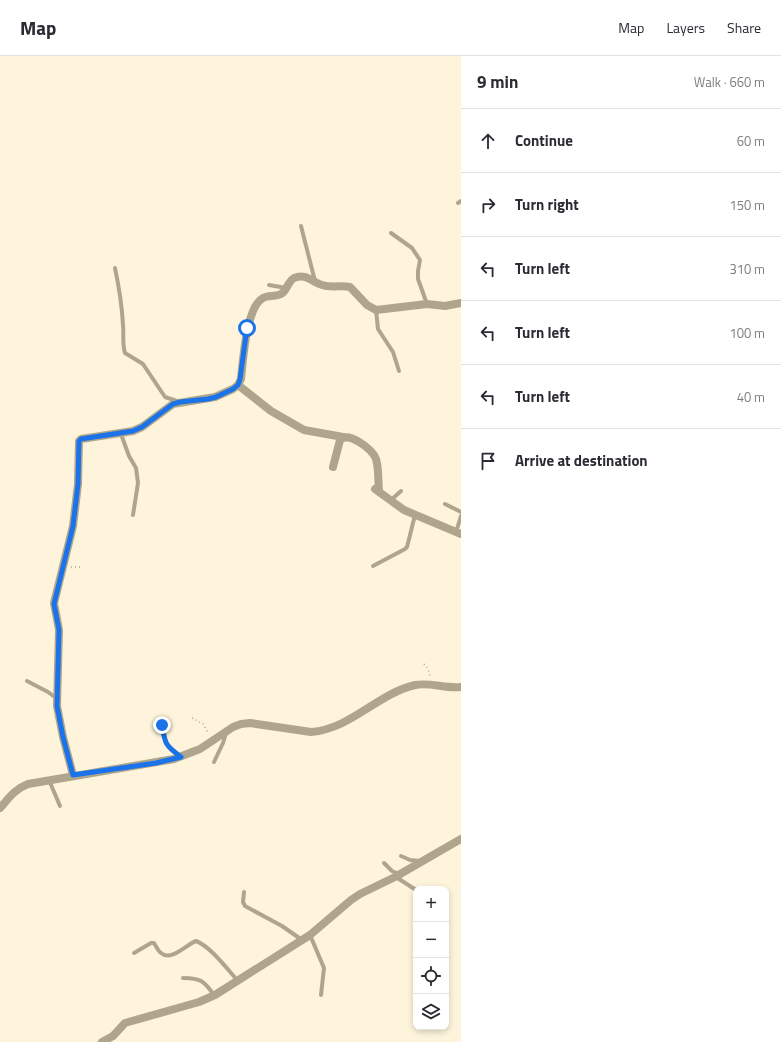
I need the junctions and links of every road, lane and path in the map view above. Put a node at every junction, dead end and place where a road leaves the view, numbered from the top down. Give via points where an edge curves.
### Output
1 (301, 226) dead end
2 (391, 233) dead end
3 (115, 268) dead end
4 (316, 281) junction
5 (269, 285) dead end
6 (286, 288) junction
7 (427, 304) junction
8 (461, 304) edge
9 (376, 310) junction
10 (399, 370) dead end
11 (238, 385) junction
12 (180, 402) junction
13 (121, 434) junction
14 (342, 437) junction
15 (333, 467) dead end
16 (401, 491) dead end
17 (391, 501) junction
18 (445, 504) dead end
19 (461, 512) edge
20 (415, 515) junction
21 (133, 516) dead end
22 (461, 516) edge
23 (458, 533) edge
24 (373, 566) dead end
25 (424, 664) dead end
26 (27, 681) dead end
27 (431, 684) junction
28 (461, 686) edge
29 (56, 698) junction
30 (192, 718) dead end
31 (162, 725) dead end
32 (226, 732) junction
33 (214, 741) junction
34 (181, 757) junction
35 (214, 762) dead end
36 (73, 775) junction
37 (49, 780) junction
38 (60, 806) dead end
39 (0, 808) edge
40 (461, 839) edge
41 (400, 856) dead end
42 (421, 861) junction
43 (384, 863) dead end
44 (397, 875) junction
45 (413, 888) edge
46 (244, 892) dead end
47 (310, 935) junction
48 (302, 940) junction
49 (134, 953) dead end
50 (183, 978) dead end
51 (238, 981) junction
52 (215, 995) junction
53 (321, 995) dead end
54 (102, 1042) edge

1 - 4 lane
2 - 7 lane via 412,248 420,260 418,279
3 - 12 lane via 125,353 143,364 165,396
4 - 6 street via 304,276 294,278
4 - 9 street via 327,286 350,287 366,305
5 - 6 lane
6 - 11 street via 280,295 266,297 258,302 247,328
7 - 8 street
7 - 9 street
9 - 10 lane via 378,329 393,352
11 - 12 street via 216,397
11 - 14 street via 271,411 304,430
12 - 13 street via 173,404 142,427
13 - 21 lane via 136,468 138,483
13 - 29 street via 79,441 78,484 73,526 54,604 59,630
14 - 15 street
14 - 17 street via 358,440 371,452 375,458 376,490
16 - 17 lane
17 - 20 street
18 - 19 lane
20 - 23 street
20 - 24 lane via 405,549
22 - 23 lane
25 - 27 path via 428,669
26 - 29 lane
27 - 28 street
27 - 32 street via 401,690 330,729 311,732 250,723 241,724
29 - 36 street
30 - 33 path via 203,724
31 - 34 lane via 165,743
32 - 33 street
32 - 35 lane
33 - 34 street
34 - 36 street
36 - 37 street
37 - 38 lane
37 - 39 street via 20,787
40 - 42 street
41 - 42 lane
42 - 44 street
43 - 44 lane
44 - 45 lane
44 - 47 street via 351,900
46 - 48 lane via 245,906
47 - 48 street
47 - 53 lane via 324,968
48 - 51 street
49 - 51 lane via 154,943 162,954 171,955 196,941
50 - 52 lane via 202,981
51 - 52 street
52 - 54 street via 125,1023 113,1036

